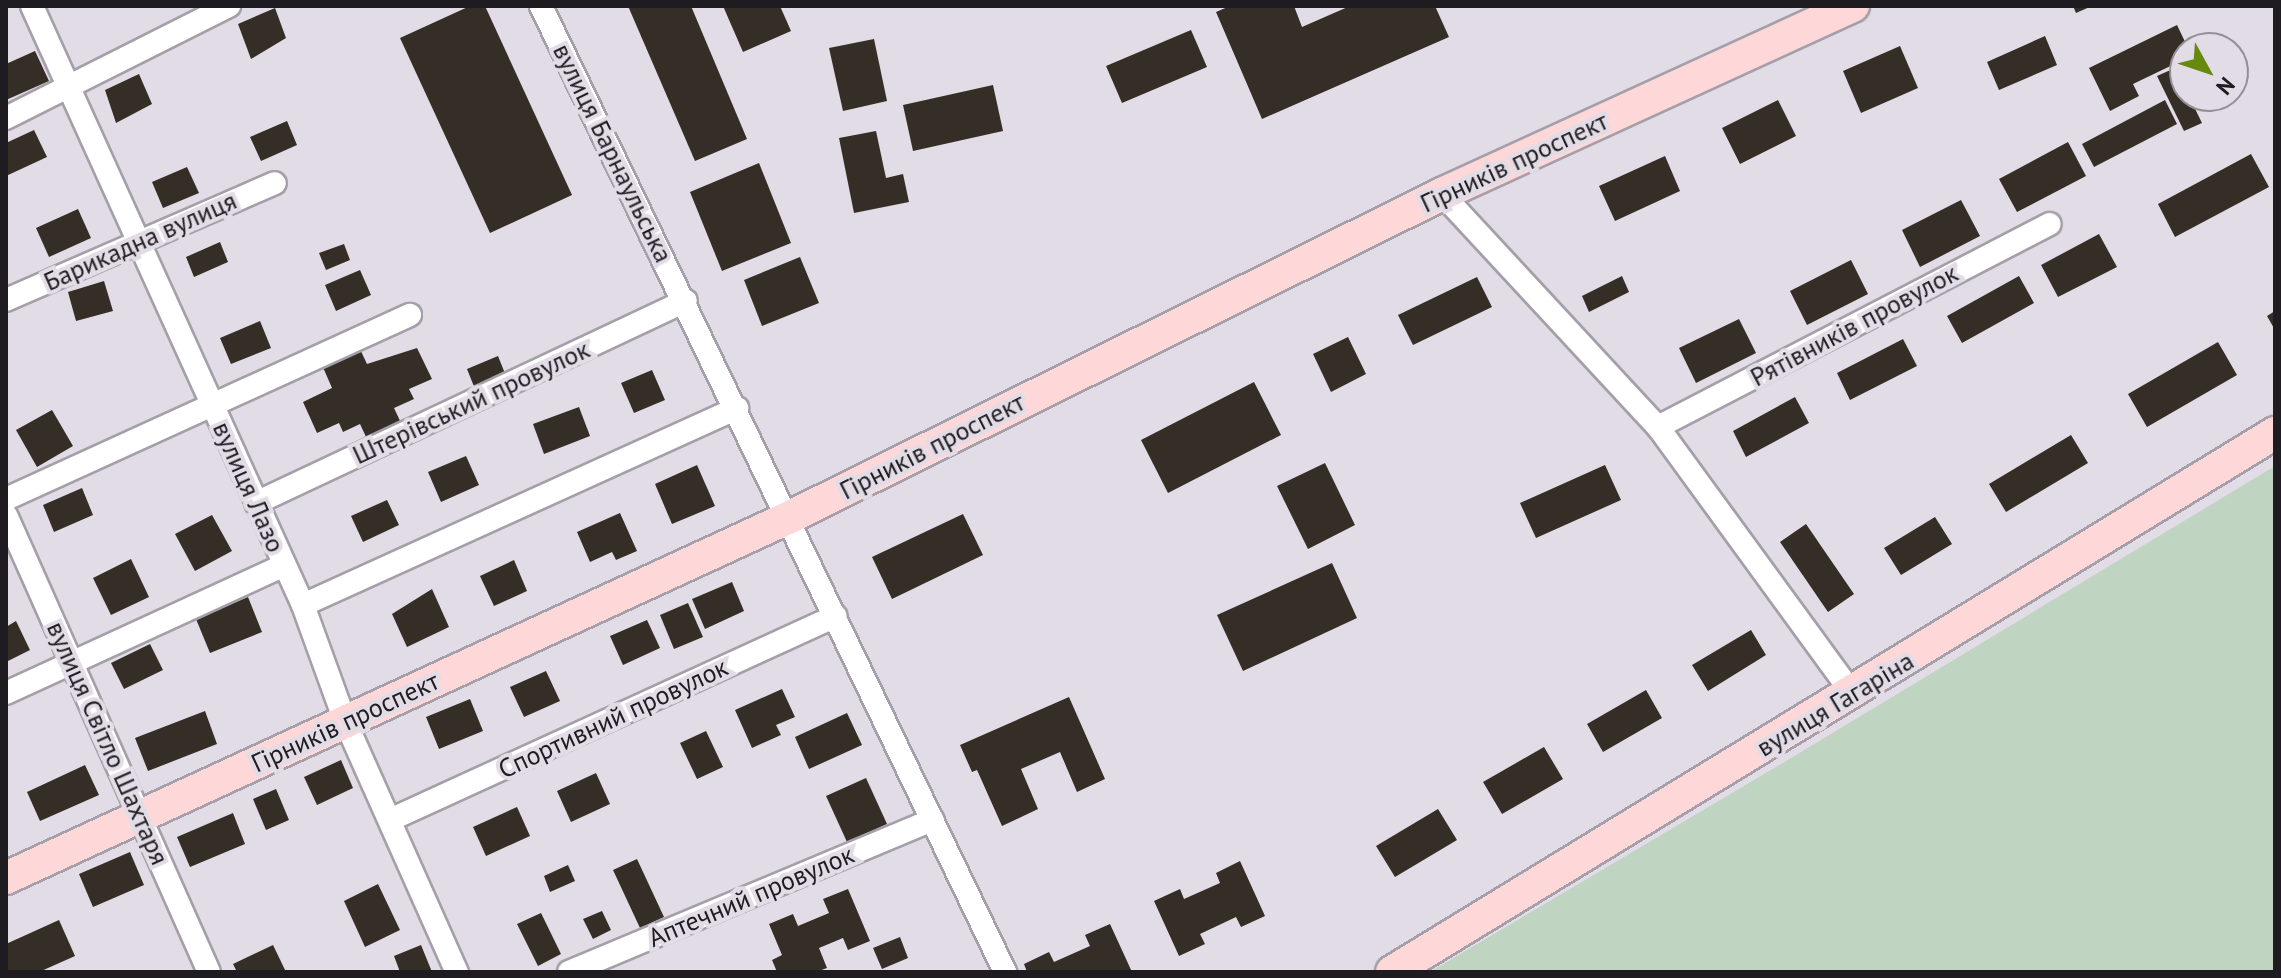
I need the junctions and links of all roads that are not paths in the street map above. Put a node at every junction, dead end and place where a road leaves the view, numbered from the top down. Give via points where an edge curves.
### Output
1 (32, 6) edge
2 (229, 6) edge
3 (541, 6) edge
4 (1853, 6) edge
5 (69, 90) junction
6 (6, 118) edge
7 (275, 183) dead end
8 (1442, 194) junction
9 (2050, 224) dead end
10 (136, 239) junction
11 (6, 300) edge
12 (686, 301) junction
13 (410, 315) dead end
14 (213, 407) junction
15 (737, 408) junction
16 (1658, 427) junction
17 (2275, 433) edge
18 (6, 499) edge
19 (256, 503) junction
20 (6, 515) edge
21 (790, 517) junction
22 (284, 565) junction
23 (303, 605) junction
24 (836, 616) junction
25 (71, 663) junction
26 (6, 693) edge
27 (1853, 694) junction
28 (345, 721) junction
29 (144, 817) junction
30 (390, 820) junction
31 (933, 820) junction
32 (6, 878) edge
33 (209, 972) edge
34 (457, 972) edge
35 (569, 972) edge
36 (1005, 972) edge
37 (1392, 972) edge

1 - 5 street, вулиця Лазо
2 - 5 street
3 - 12 street, вулиця Барнаульська
4 - 8 main road, Гірників проспект
5 - 6 street
5 - 10 street, вулиця Лазо
7 - 10 street, Барикадна вулиця
8 - 16 street
8 - 21 main road, Гірників проспект
9 - 16 street, Рятівників провулок
10 - 11 street, Барикадна вулиця
10 - 14 street, вулиця Лазо
12 - 15 street, вулиця Барнаульська
12 - 19 street, Штерівський провулок
13 - 14 street
14 - 18 street
14 - 19 street, вулиця Лазо
15 - 21 street, вулиця Барнаульська
15 - 23 street
16 - 27 street
17 - 27 main road, вулиця Гагаріна
19 - 22 street, вулиця Лазо
20 - 25 street, вулиця Світло Шахтаря
21 - 24 street, вулиця Барнаульська
21 - 28 main road, Гірників проспект
22 - 23 street, вулиця Лазо
22 - 25 street
23 - 28 street, вулиця Лазо
24 - 30 street, Спортивний провулок
24 - 31 street, вулиця Барнаульська
25 - 26 street
25 - 29 street, вулиця Світло Шахтаря
27 - 37 main road, вулиця Гагаріна
28 - 29 main road, Гірників проспект
28 - 30 street, вулиця Лазо
29 - 32 main road, Гірників проспект
29 - 33 street, вулиця Світло Шахтаря
30 - 34 street, вулиця Лазо
31 - 35 street, Аптечний провулок
31 - 36 street, вулиця Барнаульська

